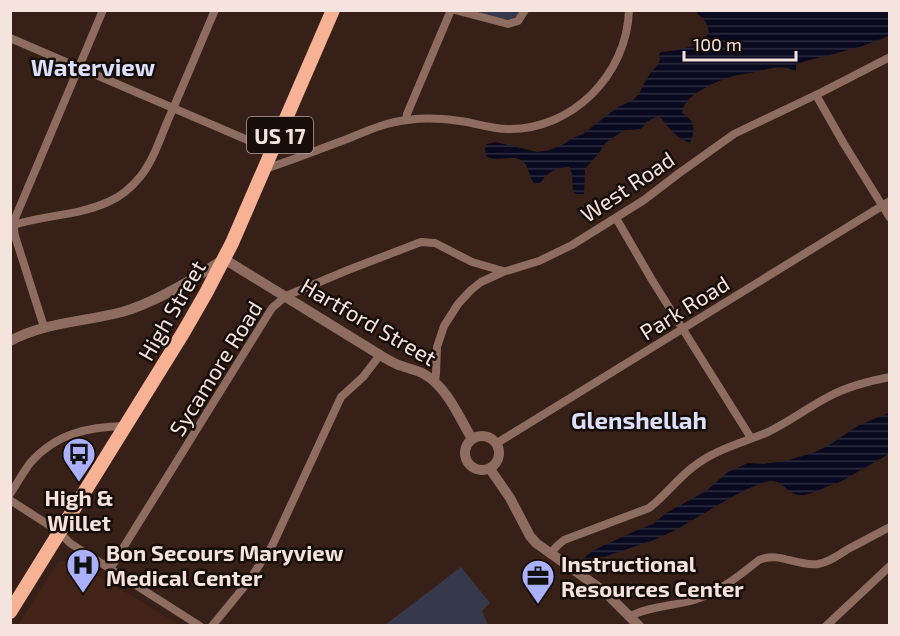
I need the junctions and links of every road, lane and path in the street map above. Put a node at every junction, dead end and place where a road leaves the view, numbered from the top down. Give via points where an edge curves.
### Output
1 (103, 10) edge
2 (215, 10) edge
3 (333, 10) edge
4 (453, 10) edge
5 (525, 10) edge
6 (629, 10) edge
7 (10, 38) edge
8 (890, 57) edge
9 (79, 67) junction
10 (816, 95) junction
11 (174, 108) junction
12 (406, 120) junction
13 (273, 151) junction
14 (265, 169) junction
15 (886, 203) edge
16 (616, 218) junction
17 (890, 218) edge
18 (12, 226) edge
19 (224, 259) junction
20 (503, 272) junction
21 (286, 296) junction
22 (44, 327) junction
23 (683, 329) junction
24 (10, 341) edge
25 (380, 356) junction
26 (890, 378) edge
27 (435, 381) junction
28 (125, 426) junction
29 (752, 438) junction
30 (472, 439) junction
31 (497, 443) junction
32 (490, 469) junction
33 (10, 494) edge
34 (10, 500) edge
35 (890, 527) edge
36 (60, 533) junction
37 (550, 554) junction
38 (890, 566) edge
39 (110, 569) junction
40 (10, 612) edge
41 (630, 616) junction
42 (200, 626) edge
43 (212, 626) edge
44 (639, 626) edge
45 (826, 626) edge

1 - 9 street
2 - 11 street
3 - 13 main road, High Street / US 17
4 - 5 street via 508,24 518,21
4 - 12 street
6 - 12 street via 627,32 607,77 564,115 533,127 513,129 444,119
7 - 9 street
8 - 10 street, West Road
9 - 11 street
9 - 18 street
10 - 15 street via 844,144
10 - 16 street, West Road via 734,134
11 - 13 street
11 - 18 street via 141,176 118,197 94,207
12 - 14 street
13 - 14 main road, High Street / US 17
14 - 19 main road, High Street / US 17
15 - 17 street
15 - 23 street, Park Road
16 - 20 street, West Road via 551,256
16 - 23 street
18 - 22 street
19 - 21 street, Hartford Street
19 - 22 street via 141,306
19 - 28 main road, High Street / US 17
20 - 21 street, Sycamore Road via 435,243 421,242
20 - 27 street, West Road via 471,290 449,317 437,347
21 - 25 street, Hartford Street
21 - 39 street, Sycamore Road via 272,308
22 - 24 street
23 - 29 street
23 - 31 street, Park Road
25 - 27 street, Hartford Street
25 - 43 street via 341,397 272,546
26 - 29 street via 828,396 788,422
27 - 30 street, Hartford Street
28 - 33 street via 90,428 51,444 31,463
28 - 36 main road, High Street / US 17
29 - 37 street via 700,462 649,508 564,540
30 - 31 street via 483,435
30 - 32 street via 465,452 467,462 475,469
31 - 32 street via 499,458
32 - 37 street via 530,536
34 - 36 street
35 - 41 street via 828,561 810,564 765,557 706,595
36 - 39 street
36 - 40 main road, High Street / US 17
37 - 41 street via 604,592
38 - 45 street
39 - 42 street
41 - 44 street

